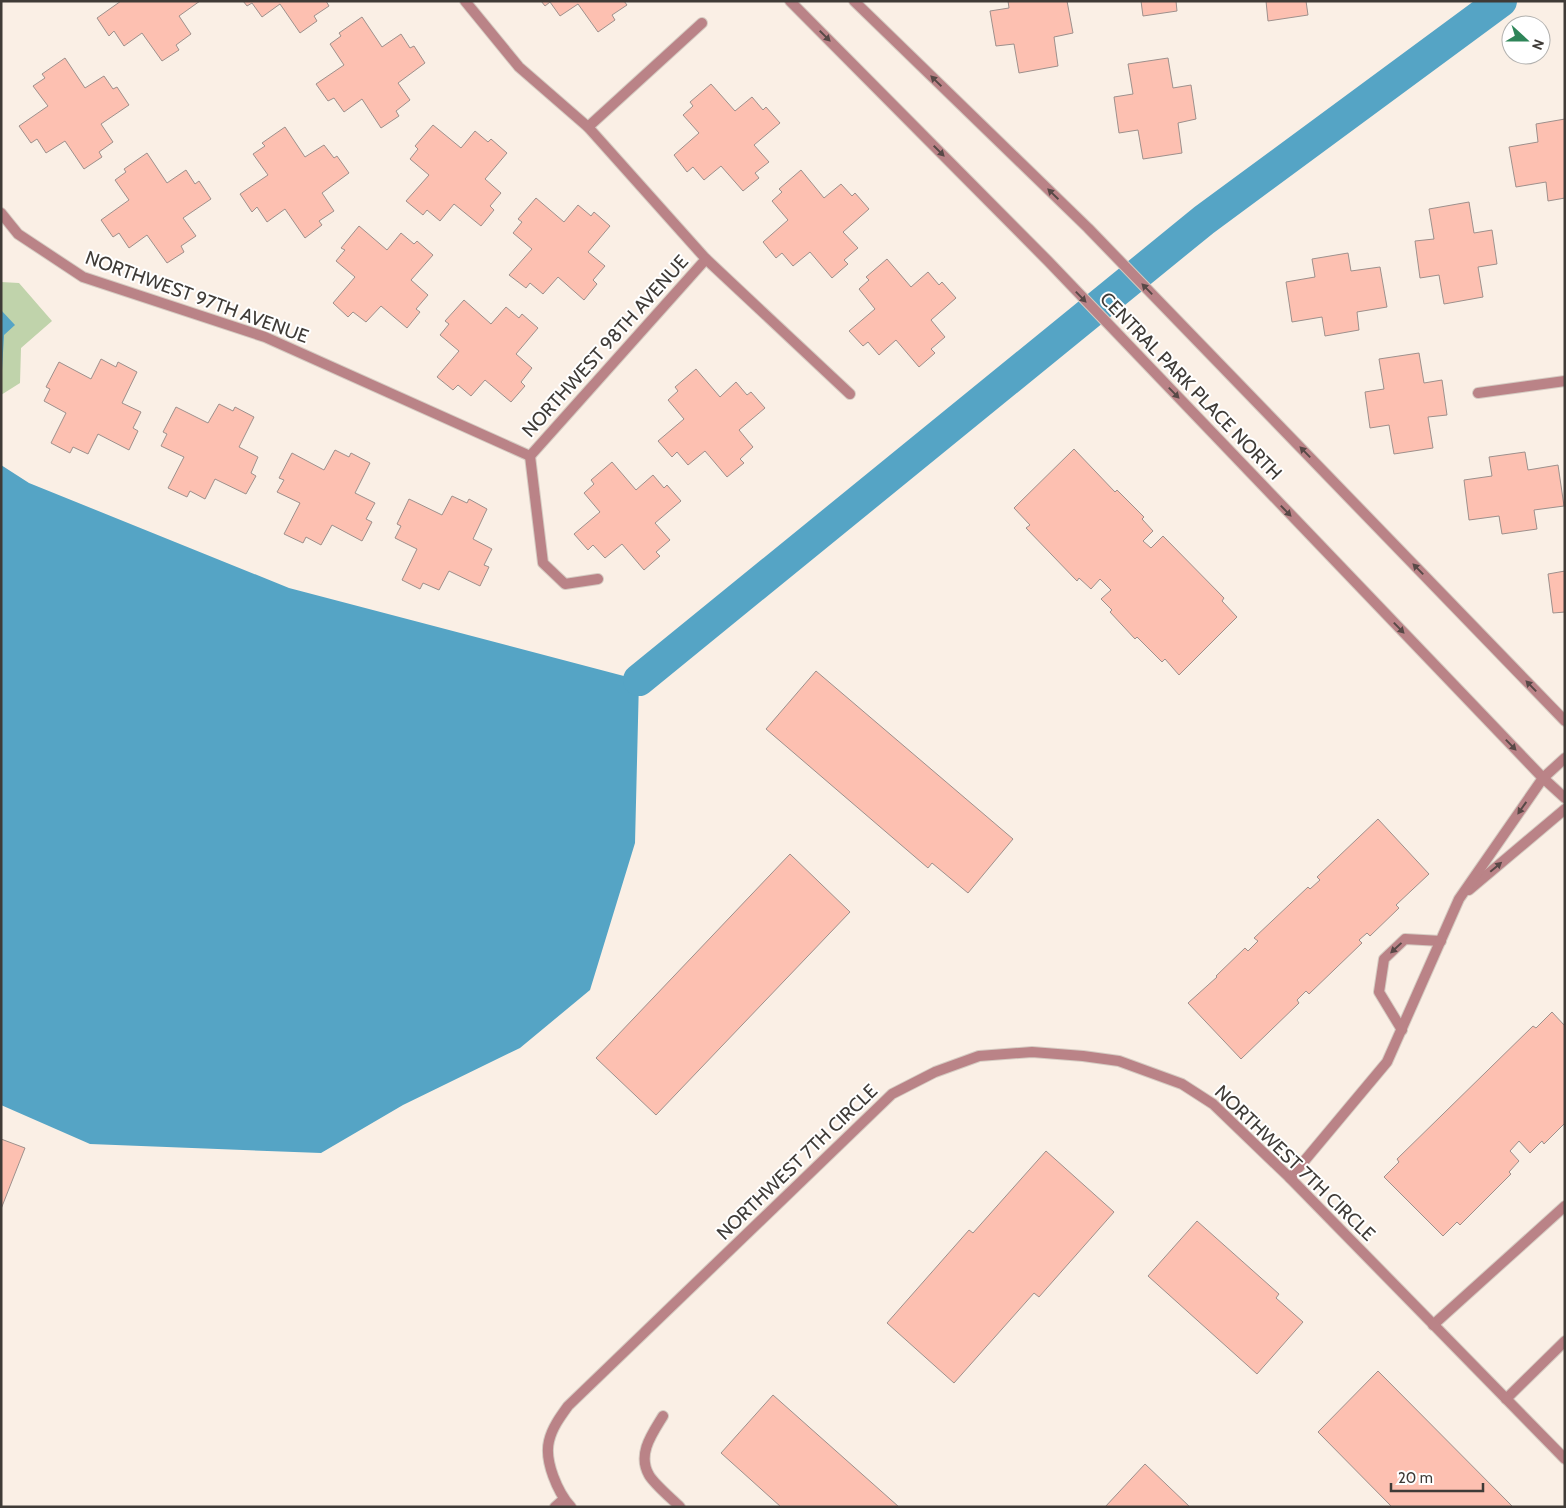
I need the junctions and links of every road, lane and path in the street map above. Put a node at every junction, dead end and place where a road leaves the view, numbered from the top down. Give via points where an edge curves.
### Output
1 (464, 1) edge
2 (790, 1) edge
3 (854, 1) edge
4 (702, 23) dead end
5 (588, 127) junction
6 (1, 213) edge
7 (706, 259) junction
8 (1565, 381) edge
9 (1478, 393) dead end
10 (850, 394) dead end
11 (530, 456) junction
12 (598, 579) dead end
13 (1565, 721) edge
14 (1565, 758) edge
15 (1543, 778) junction
16 (1565, 798) edge
17 (1565, 809) edge
18 (1459, 899) junction
19 (1441, 942) junction
20 (1402, 1030) junction
21 (1290, 1178) junction
22 (1565, 1206) edge
23 (1433, 1325) junction
24 (1565, 1341) edge
25 (1506, 1399) junction
26 (663, 1416) dead end
27 (1565, 1459) edge
28 (564, 1499) junction
29 (555, 1507) edge
30 (571, 1507) edge
31 (680, 1507) edge

1 - 5 street, NORTHWEST 98TH AVENUE via 519,67
2 -> 15 street, CENTRAL PARK PLACE NORTH via 1048,261
13 -> 3 street, CENTRAL PARK PLACE NORTH via 1088,228
4 - 5 street
5 - 7 street, NORTHWEST 98TH AVENUE
6 - 11 street, NORTHWEST 97TH AVENUE via 18,234 82,276 265,337
7 - 10 street, NORTHWEST 98TH AVENUE
7 - 11 street, NORTHWEST 98TH AVENUE
8 - 9 street
11 - 12 street via 544,563 566,584
14 - 15 street
15 - 16 street, CENTRAL PARK PLACE NORTH
15 -> 18 street
18 -> 17 street
18 - 19 street
19 - 20 street
19 -> 20 street via 1405,939 1384,959 1379,992
20 - 21 street via 1387,1062
21 - 23 street, NORTHWEST 7TH CIRCLE
21 - 28 street, NORTHWEST 7TH CIRCLE via 1213,1104 1182,1084 1119,1062 1032,1052 979,1056 935,1072 892,1094 568,1406 556,1423 549,1442 554,1477
22 - 23 street
23 - 25 street, NORTHWEST 7TH CIRCLE
24 - 25 street
25 - 27 street, NORTHWEST 7TH CIRCLE
26 - 31 street via 649,1438 644,1457 649,1475
28 - 29 street
28 - 30 street, NORTHWEST 7TH CIRCLE

